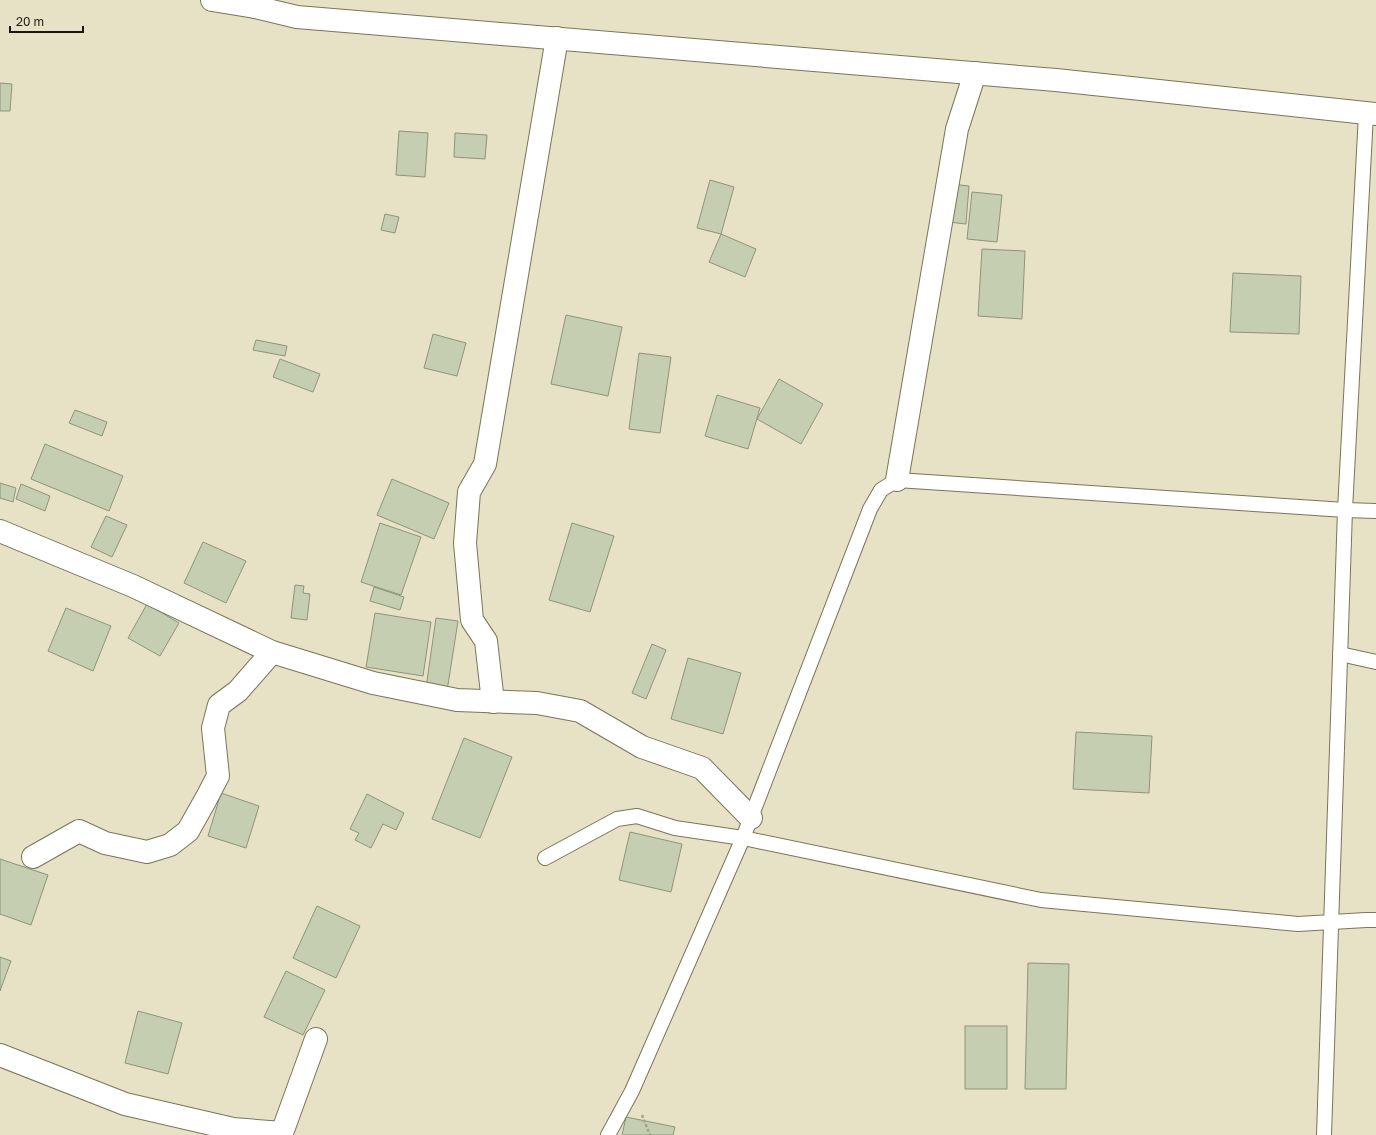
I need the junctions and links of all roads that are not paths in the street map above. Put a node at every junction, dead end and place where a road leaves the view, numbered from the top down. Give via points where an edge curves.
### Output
1 (212, 0) edge
2 (252, 3) edge
3 (557, 38) junction
4 (975, 72) junction
5 (1371, 114) edge
6 (897, 480) junction
7 (1345, 510) junction
8 (1376, 511) edge
9 (0, 531) edge
10 (272, 652) junction
11 (1340, 654) junction
12 (1376, 662) edge
13 (493, 702) junction
14 (747, 828) junction
15 (33, 857) dead end
16 (545, 858) dead end
17 (1376, 920) edge
18 (1332, 922) junction
19 (316, 1039) dead end
20 (0, 1056) edge
21 (608, 1135) edge
22 (1324, 1135) edge

1 - 2 street
2 - 3 street via 298,17
3 - 4 street
3 - 13 street via 485,464 469,492 465,543 472,620 486,641
4 - 5 street
4 - 6 street via 957,129
5 - 7 lane
6 - 7 lane
6 - 14 lane via 881,490 870,509
7 - 8 lane
7 - 11 lane
9 - 10 street via 133,586
10 - 13 street via 373,683 457,700
10 - 15 street via 238,691 220,705 213,728 218,776 188,831 170,845 147,852 105,843 79,831
11 - 12 lane
11 - 18 lane
13 - 14 street via 537,703 580,712 642,747 702,768
14 - 16 lane via 675,828 637,816 617,819
14 - 18 lane via 1041,900 1298,924
14 - 21 lane via 632,1091
17 - 18 lane
18 - 22 lane
19 - 20 street via 282,1134 233,1129 125,1104

